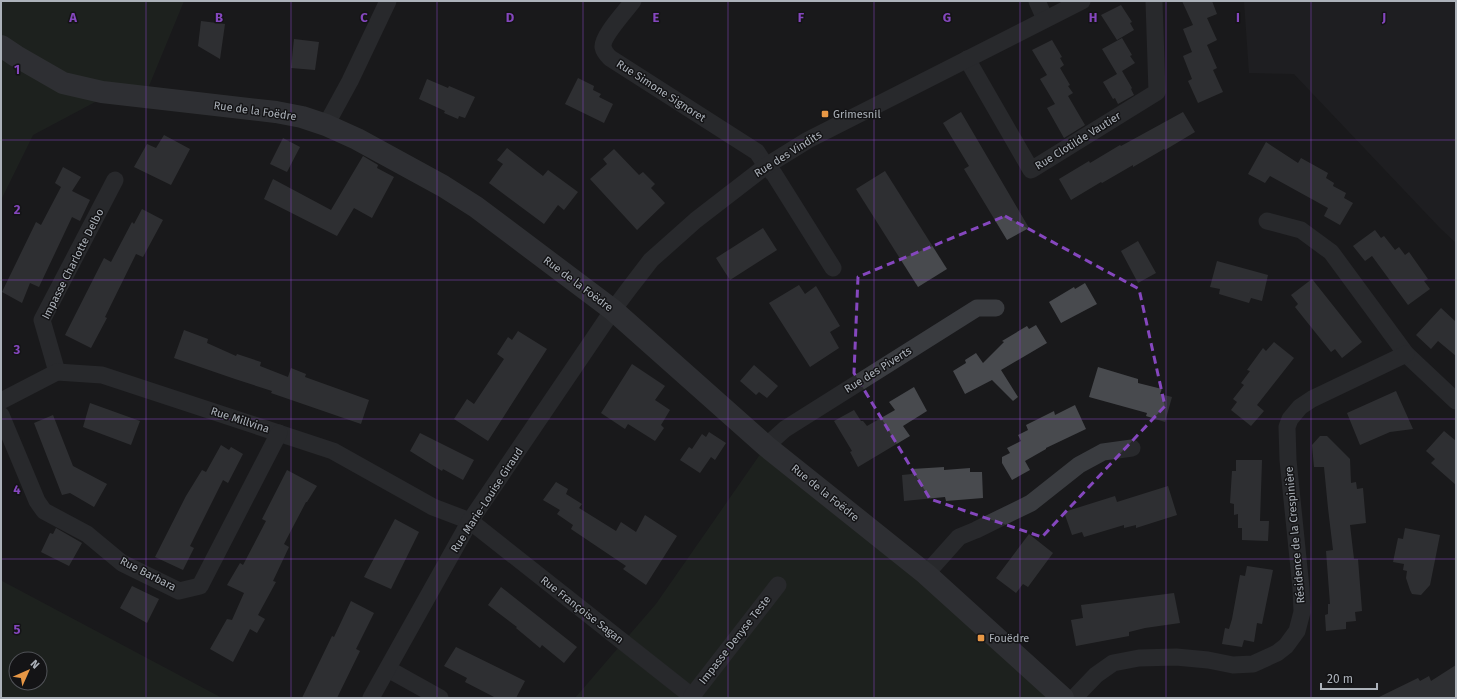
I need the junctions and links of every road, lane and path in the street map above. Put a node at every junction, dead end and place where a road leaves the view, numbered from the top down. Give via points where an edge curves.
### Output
1 (388, 1) edge
2 (633, 1) edge
3 (1037, 1) edge
4 (1082, 1) edge
5 (1154, 1) edge
6 (1045, 19) junction
7 (1, 46) edge
8 (967, 59) junction
9 (326, 125) junction
10 (766, 166) junction
11 (115, 180) dead end
12 (1267, 221) dead end
13 (833, 268) dead end
14 (996, 308) dead end
15 (613, 310) junction
16 (1406, 354) junction
17 (57, 372) junction
18 (1, 401) edge
19 (1456, 401) edge
20 (1, 415) edge
21 (279, 433) junction
22 (766, 446) junction
23 (1132, 448) dead end
24 (470, 522) junction
25 (926, 574) junction
26 (778, 585) dead end
27 (388, 669) junction
28 (693, 697) edge
29 (371, 698) edge
30 (440, 698) edge
31 (1063, 698) edge
32 (1074, 698) edge

1 - 9 street
2 - 10 street, Rue Simone Signoret via 605,38 605,52 616,62 757,152
3 - 6 street
4 - 6 street, Rue des Vindits
5 - 8 street, Rue Clotilde Vautier via 1157,92 1031,170
6 - 8 street, Rue des Vindits
7 - 9 street, Rue de la Foëdre via 64,83 102,92 276,112
8 - 10 street, Rue des Vindits via 828,129
9 - 15 street, Rue de la Foëdre via 443,186
10 - 13 street via 774,174
10 - 15 street, Rue des Vindits via 696,220 651,260
11 - 17 street, Impasse Charlotte Delbo via 42,320
12 - 16 street via 1301,230 1331,252
14 - 22 street, Rue des Piverts via 977,308 785,429
15 - 22 street, Rue de la Foëdre
15 - 24 street, Rue Marie-Louise Giraud
16 - 19 street
16 - 32 street, Résidence de la Crespinière via 1312,399 1300,407 1290,419 1287,427 1288,460 1302,588 1302,612 1297,631 1286,646 1277,654 1253,664 1233,665 1176,657 1139,658 1113,663 1096,675
17 - 18 street
17 - 21 street, Rue Millvina via 102,375
20 - 21 street, Rue Barbara via 36,502 44,511 87,534 122,563 179,591 200,586
21 - 24 street, Rue Millvina via 333,451 433,507
22 - 25 street, Rue de la Foëdre
23 - 25 street via 1103,452 1079,465 1030,503 959,537
24 - 27 street, Rue Marie-Louise Giraud
24 - 28 street, Rue Françoise Sagan
25 - 31 street, Rue de la Foëdre
26 - 28 street, Impasse Denyse Teste
27 - 29 street, Rue Marie-Louise Giraud
27 - 30 street

